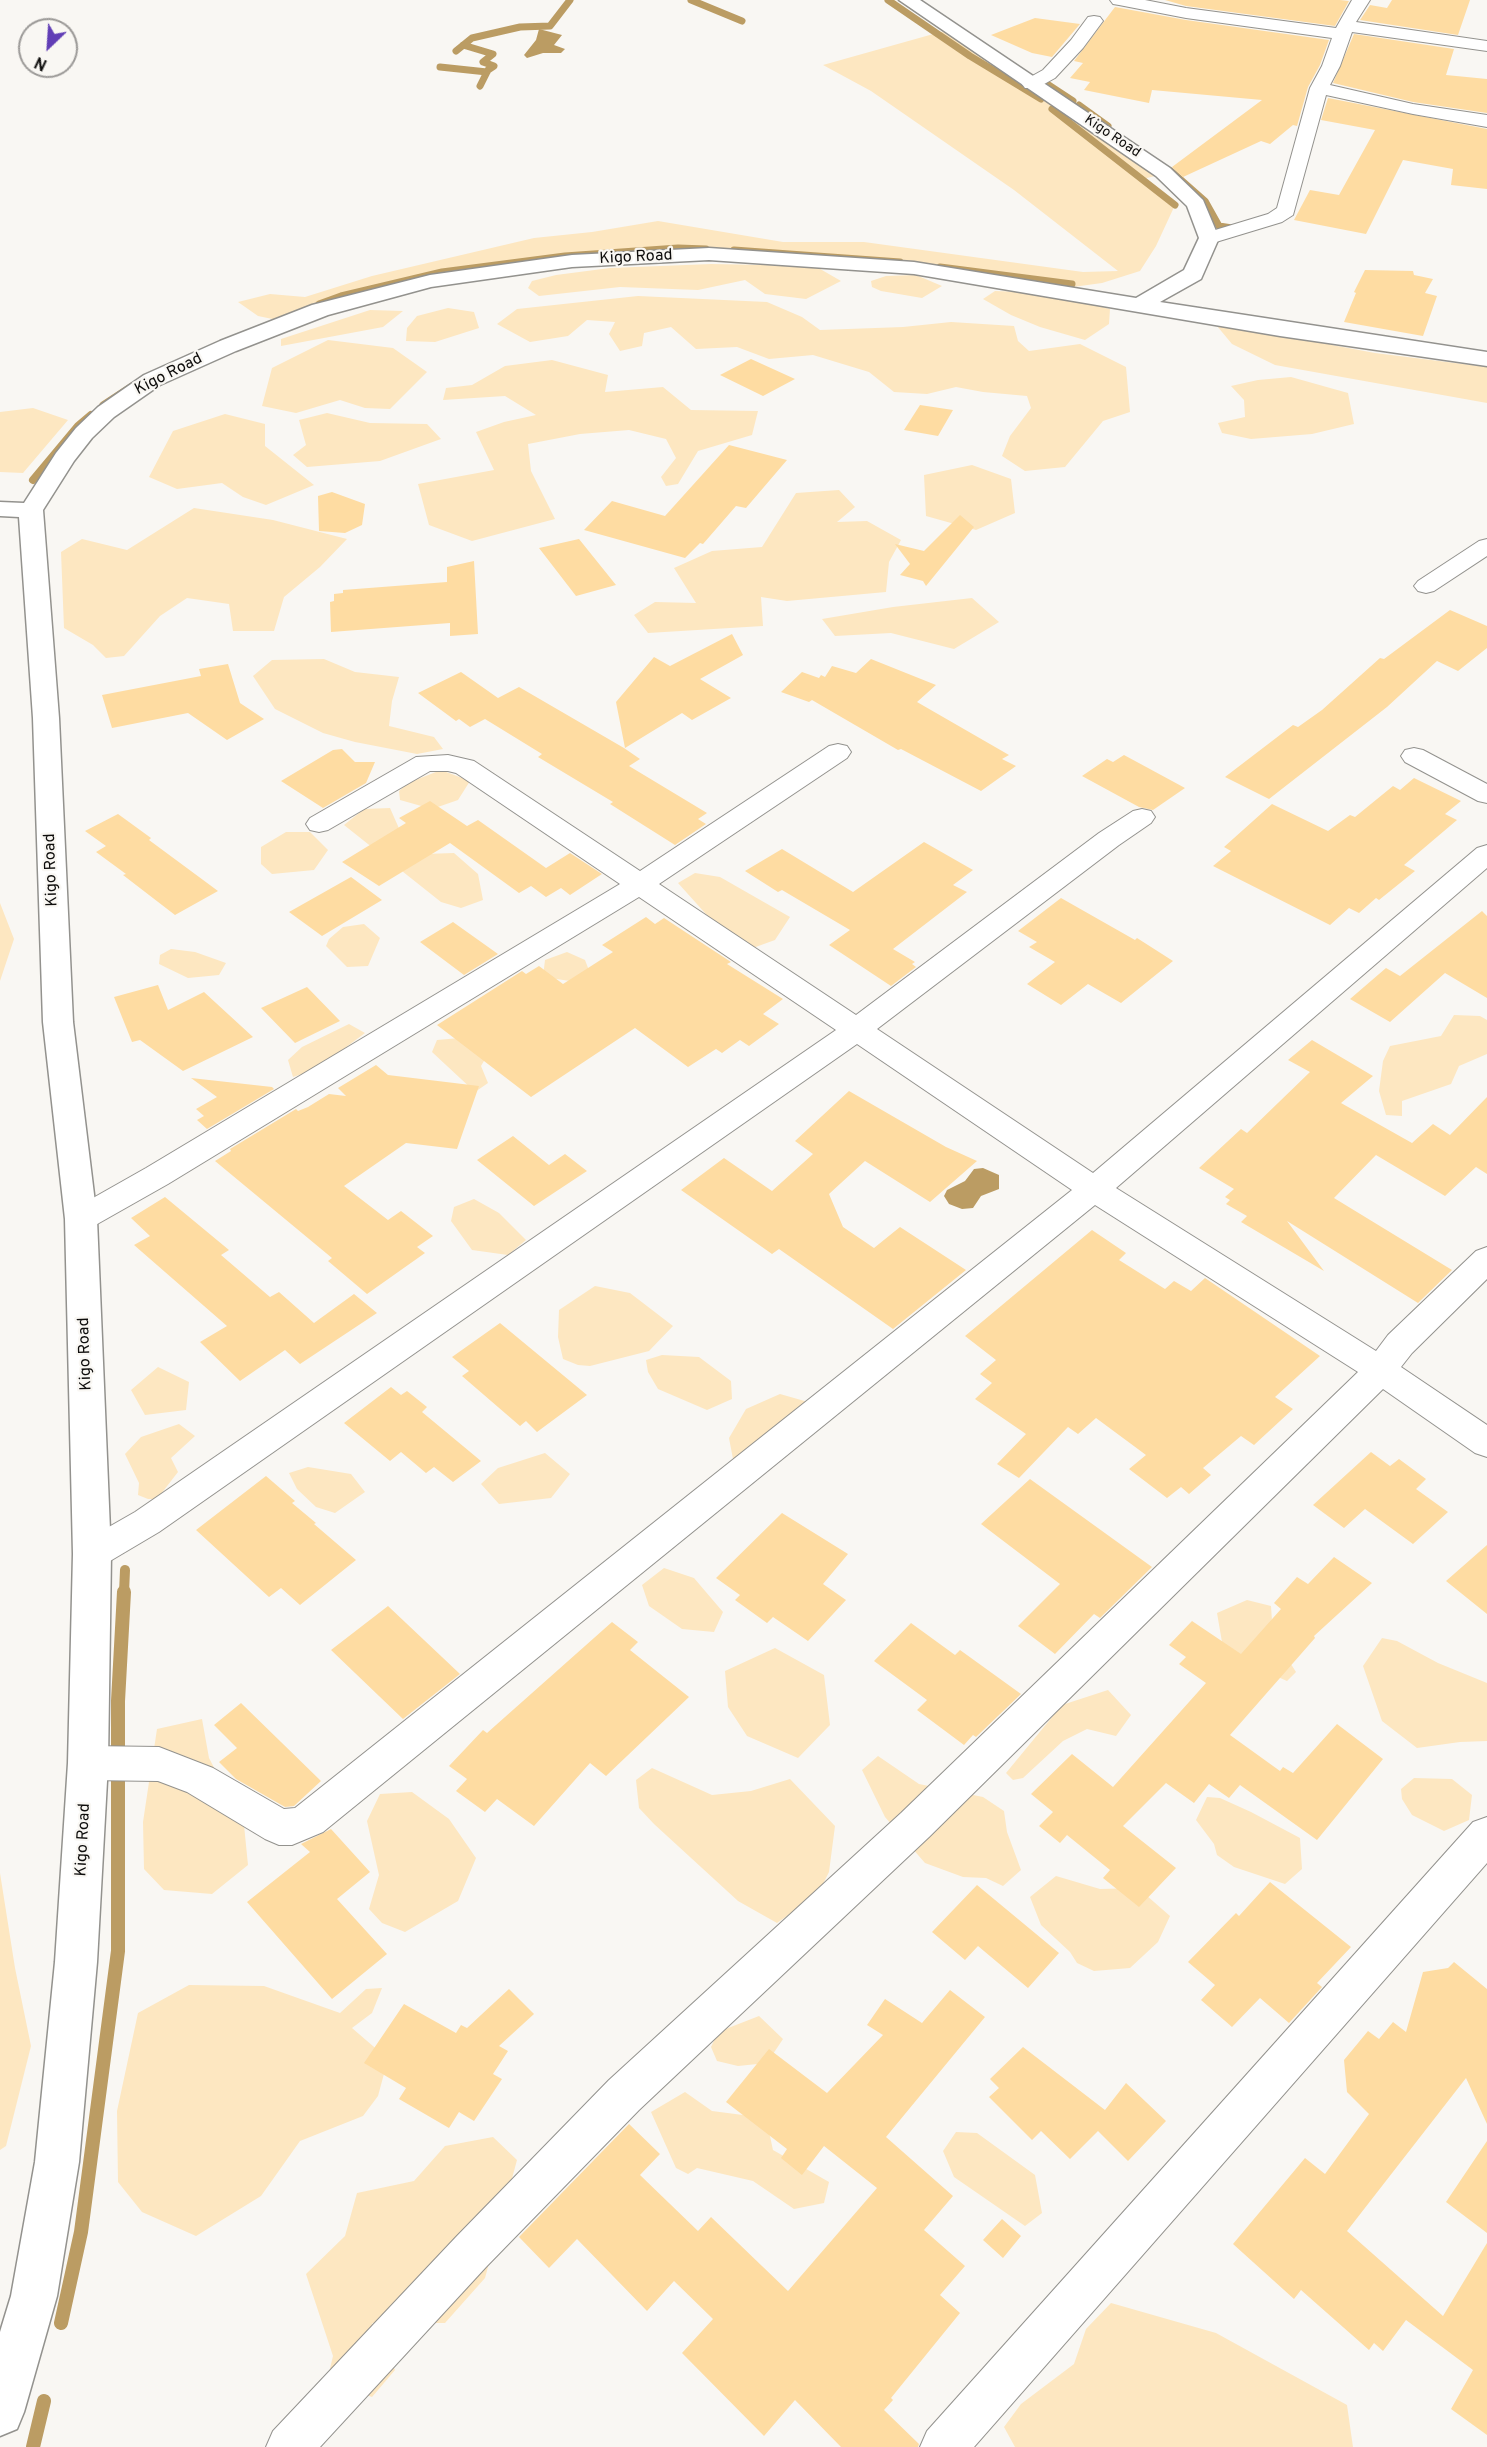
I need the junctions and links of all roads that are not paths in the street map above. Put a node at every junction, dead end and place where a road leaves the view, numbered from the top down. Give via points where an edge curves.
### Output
1 (908, 0) edge
2 (1119, 0) edge
3 (1361, 0) edge
4 (1094, 21) dead end
5 (1344, 30) junction
6 (1487, 46) edge
7 (1032, 84) junction
8 (1319, 88) junction
9 (1487, 121) edge
10 (1209, 238) junction
11 (1140, 305) junction
12 (1487, 359) edge
13 (10, 509) edge
14 (1487, 546) edge
15 (1426, 586) dead end
16 (838, 752) dead end
17 (1414, 756) dead end
18 (1487, 795) edge
19 (1142, 817) dead end
20 (319, 824) dead end
21 (1487, 854) edge
22 (641, 882) junction
23 (858, 1029) junction
24 (1094, 1189) junction
25 (81, 1219) junction
26 (1487, 1259) edge
27 (1380, 1371) junction
28 (1487, 1443) edge
29 (92, 1554) junction
30 (88, 1763) junction
31 (1487, 1834) edge
32 (0, 2412) edge
33 (289, 2447) edge
34 (943, 2447) edge

1 - 7 street, Kigo Road
2 - 5 street via 1186,13
3 - 5 street
4 - 7 street via 1049,74
5 - 6 street
5 - 8 street
7 - 10 street, Kigo Road via 1164,172 1196,204
8 - 9 street
8 - 10 street via 1286,211
10 - 11 street via 1193,274
11 - 12 street, Kigo Road
11 - 13 street, Kigo Road via 914,268 709,254 572,261 430,281 320,310 152,380 106,412
13 - 25 street, Kigo Road via 46,718 58,1022
14 - 15 street
16 - 22 street
17 - 18 street
19 - 23 street
20 - 22 street via 425,764 448,763 465,767
21 - 24 street
22 - 23 street
22 - 25 street
23 - 24 street
23 - 29 street via 147,1522
24 - 27 street
24 - 30 street via 309,1820 279,1827 200,1780 159,1764
25 - 29 street, Kigo Road
26 - 27 street via 1401,1344
27 - 28 street
27 - 33 street via 915,1826 624,2095
29 - 30 street, Kigo Road
30 - 32 street, Kigo Road via 76,1962 57,2162 33,2296
31 - 34 street

